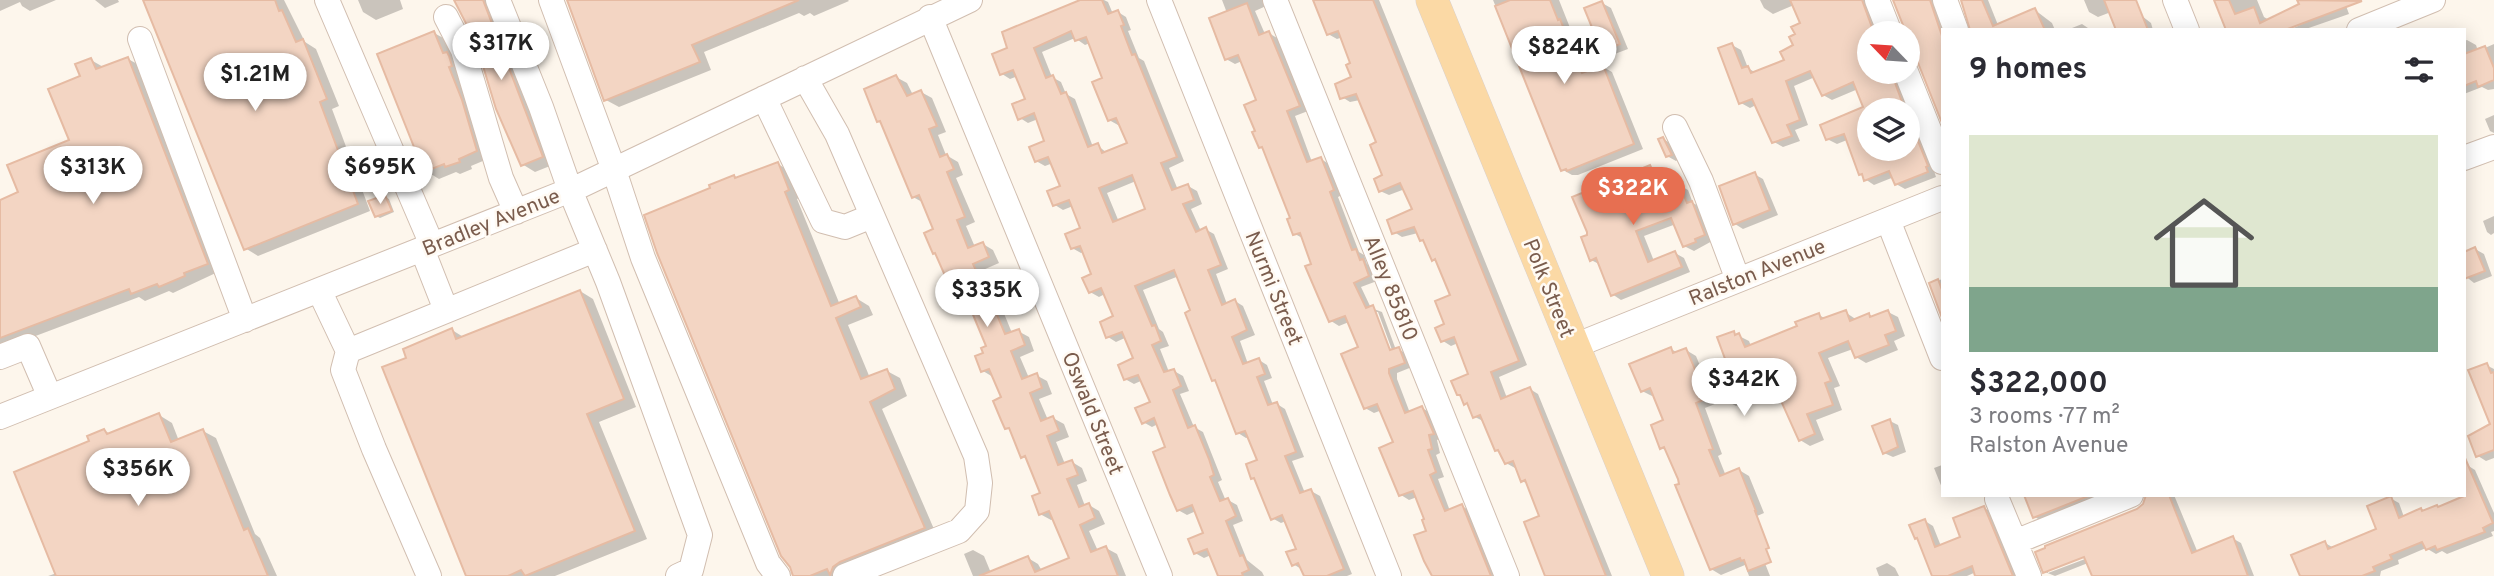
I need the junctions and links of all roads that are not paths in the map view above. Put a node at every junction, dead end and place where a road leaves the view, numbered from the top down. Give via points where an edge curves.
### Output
1 (327, 0) edge
2 (498, 0) edge
3 (551, 0) edge
4 (970, 0) edge
5 (1159, 0) edge
6 (1275, 0) edge
7 (1432, 0) edge
8 (1877, 0) edge
9 (1944, 0) edge
10 (2175, 0) edge
11 (2418, 3) edge
12 (446, 17) dead end
13 (930, 17) junction
14 (1885, 21) edge
15 (1955, 28) edge
16 (2186, 28) edge
17 (2363, 28) edge
18 (139, 39) dead end
19 (806, 78) junction
20 (1911, 84) edge
21 (764, 98) junction
22 (1675, 127) dead end
23 (2494, 147) edge
24 (2466, 157) edge
25 (1941, 160) edge
26 (614, 170) junction
27 (570, 190) junction
28 (1941, 198) edge
29 (516, 212) junction
30 (872, 216) junction
31 (1888, 220) junction
32 (427, 247) junction
33 (595, 250) junction
34 (1738, 280) junction
35 (319, 290) junction
36 (446, 310) junction
37 (246, 320) junction
38 (1573, 347) junction
39 (348, 351) junction
40 (1941, 355) edge
41 (0, 357) edge
42 (50, 397) junction
43 (0, 417) edge
44 (2126, 497) edge
45 (1997, 499) dead end
46 (2015, 542) junction
47 (429, 576) edge
48 (678, 576) edge
49 (778, 576) edge
50 (845, 576) edge
51 (1160, 576) edge
52 (1389, 576) edge
53 (1507, 576) edge
54 (1668, 576) edge
55 (2029, 576) edge

1 - 32 street
2 - 27 street
3 - 26 street
4 - 13 street, Bradley Avenue
5 - 52 street, Nurmi Street
6 - 53 street, Alley 85810
7 - 38 main road, Polk Street
8 - 14 street
9 - 15 street
10 - 16 street
11 - 17 street
12 - 29 street via 463,50 501,178
13 - 19 street, Bradley Avenue
13 - 51 street, Oswald Street
18 - 37 street
19 - 21 street, Bradley Avenue
19 - 30 street via 837,134
20 - 25 street
21 - 26 street, Bradley Avenue
21 - 30 street via 823,221 845,227
22 - 34 street via 1706,193
23 - 24 street
26 - 27 street, Bradley Avenue
26 - 49 street via 643,258 768,563
27 - 29 street, Bradley Avenue
27 - 33 street
28 - 31 street, Ralston Avenue
29 - 32 street, Bradley Avenue
30 - 50 street via 976,456 980,483 977,511 959,531
31 - 34 street, Ralston Avenue
31 - 40 street
32 - 35 street, Bradley Avenue
32 - 36 street
33 - 36 street
33 - 48 street via 700,535 691,570
34 - 38 street, Ralston Avenue
35 - 37 street, Bradley Avenue
35 - 39 street
36 - 39 street
37 - 42 street, Bradley Avenue
38 - 54 main road, Polk Street
39 - 47 street via 343,370
41 - 42 street via 28,346
42 - 43 street, Bradley Avenue
44 - 46 street
45 - 46 street
46 - 55 street

